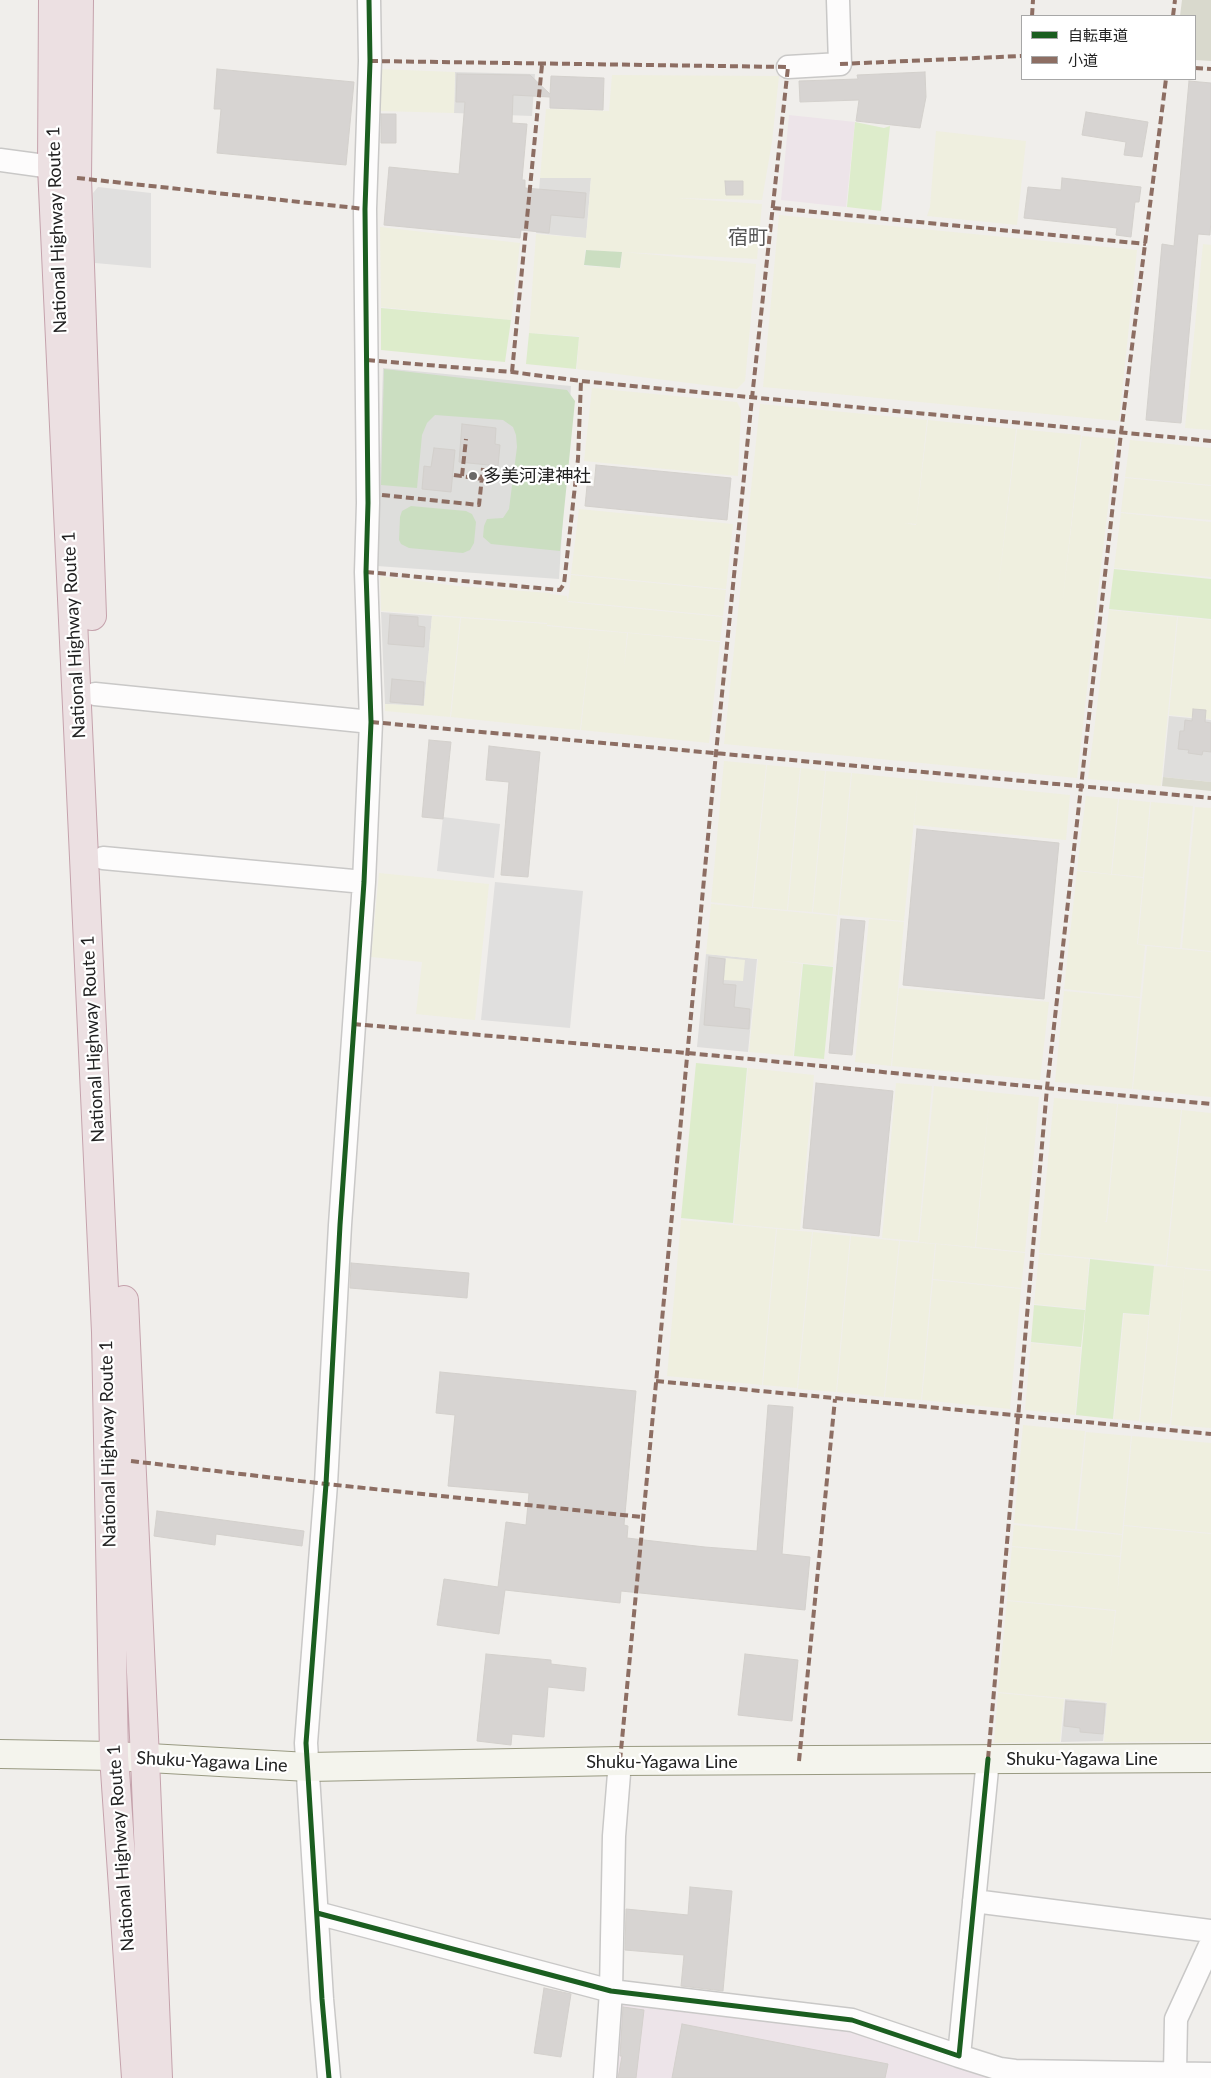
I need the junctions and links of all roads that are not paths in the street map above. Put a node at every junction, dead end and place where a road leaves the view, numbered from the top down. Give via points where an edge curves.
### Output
1 (53, 0) edge
2 (79, 0) edge
3 (369, 0) edge
4 (838, 0) edge
5 (788, 67) dead end
6 (0, 160) edge
7 (52, 167) junction
8 (95, 694) junction
9 (371, 722) junction
10 (103, 858) junction
11 (364, 882) junction
12 (0, 1754) edge
13 (114, 1756) junction
14 (1211, 1758) edge
15 (145, 1759) junction
16 (988, 1759) junction
17 (620, 1761) junction
18 (308, 1768) junction
19 (974, 1901) junction
20 (317, 1913) junction
21 (1211, 1931) edge
22 (1211, 1943) edge
23 (611, 1991) junction
24 (959, 2056) junction
25 (1175, 2073) junction
26 (1211, 2074) edge
27 (136, 2078) edge
28 (158, 2078) edge
29 (329, 2078) edge
30 (605, 2078) edge

1 - 7 highway, National Highway Route 1
2 - 8 highway, National Highway Route 1 via 77,178
3 - 9 street via 366,572
4 - 5 street via 840,64
6 - 7 street
7 - 13 highway, National Highway Route 1 via 106,1332
8 - 9 street
8 - 10 highway, National Highway Route 1
9 - 11 street
10 - 11 street
10 - 15 highway, National Highway Route 1
11 - 18 street via 326,1484 306,1743
12 - 13 main road, Shuku-Yagawa Line
13 - 15 main road, Shuku-Yagawa Line
13 - 27 highway, National Highway Route 1
14 - 16 main road, Shuku-Yagawa Line
15 - 18 main road, Shuku-Yagawa Line
15 - 28 highway, National Highway Route 1
16 - 17 main road, Shuku-Yagawa Line
16 - 19 street
17 - 18 main road, Shuku-Yagawa Line
17 - 23 street via 614,1836
18 - 20 street
19 - 21 street
19 - 24 street
20 - 23 street
20 - 29 street
22 - 25 street via 1176,2019
23 - 24 street via 852,2020
23 - 30 street
24 - 25 street via 1015,2072
25 - 26 street

